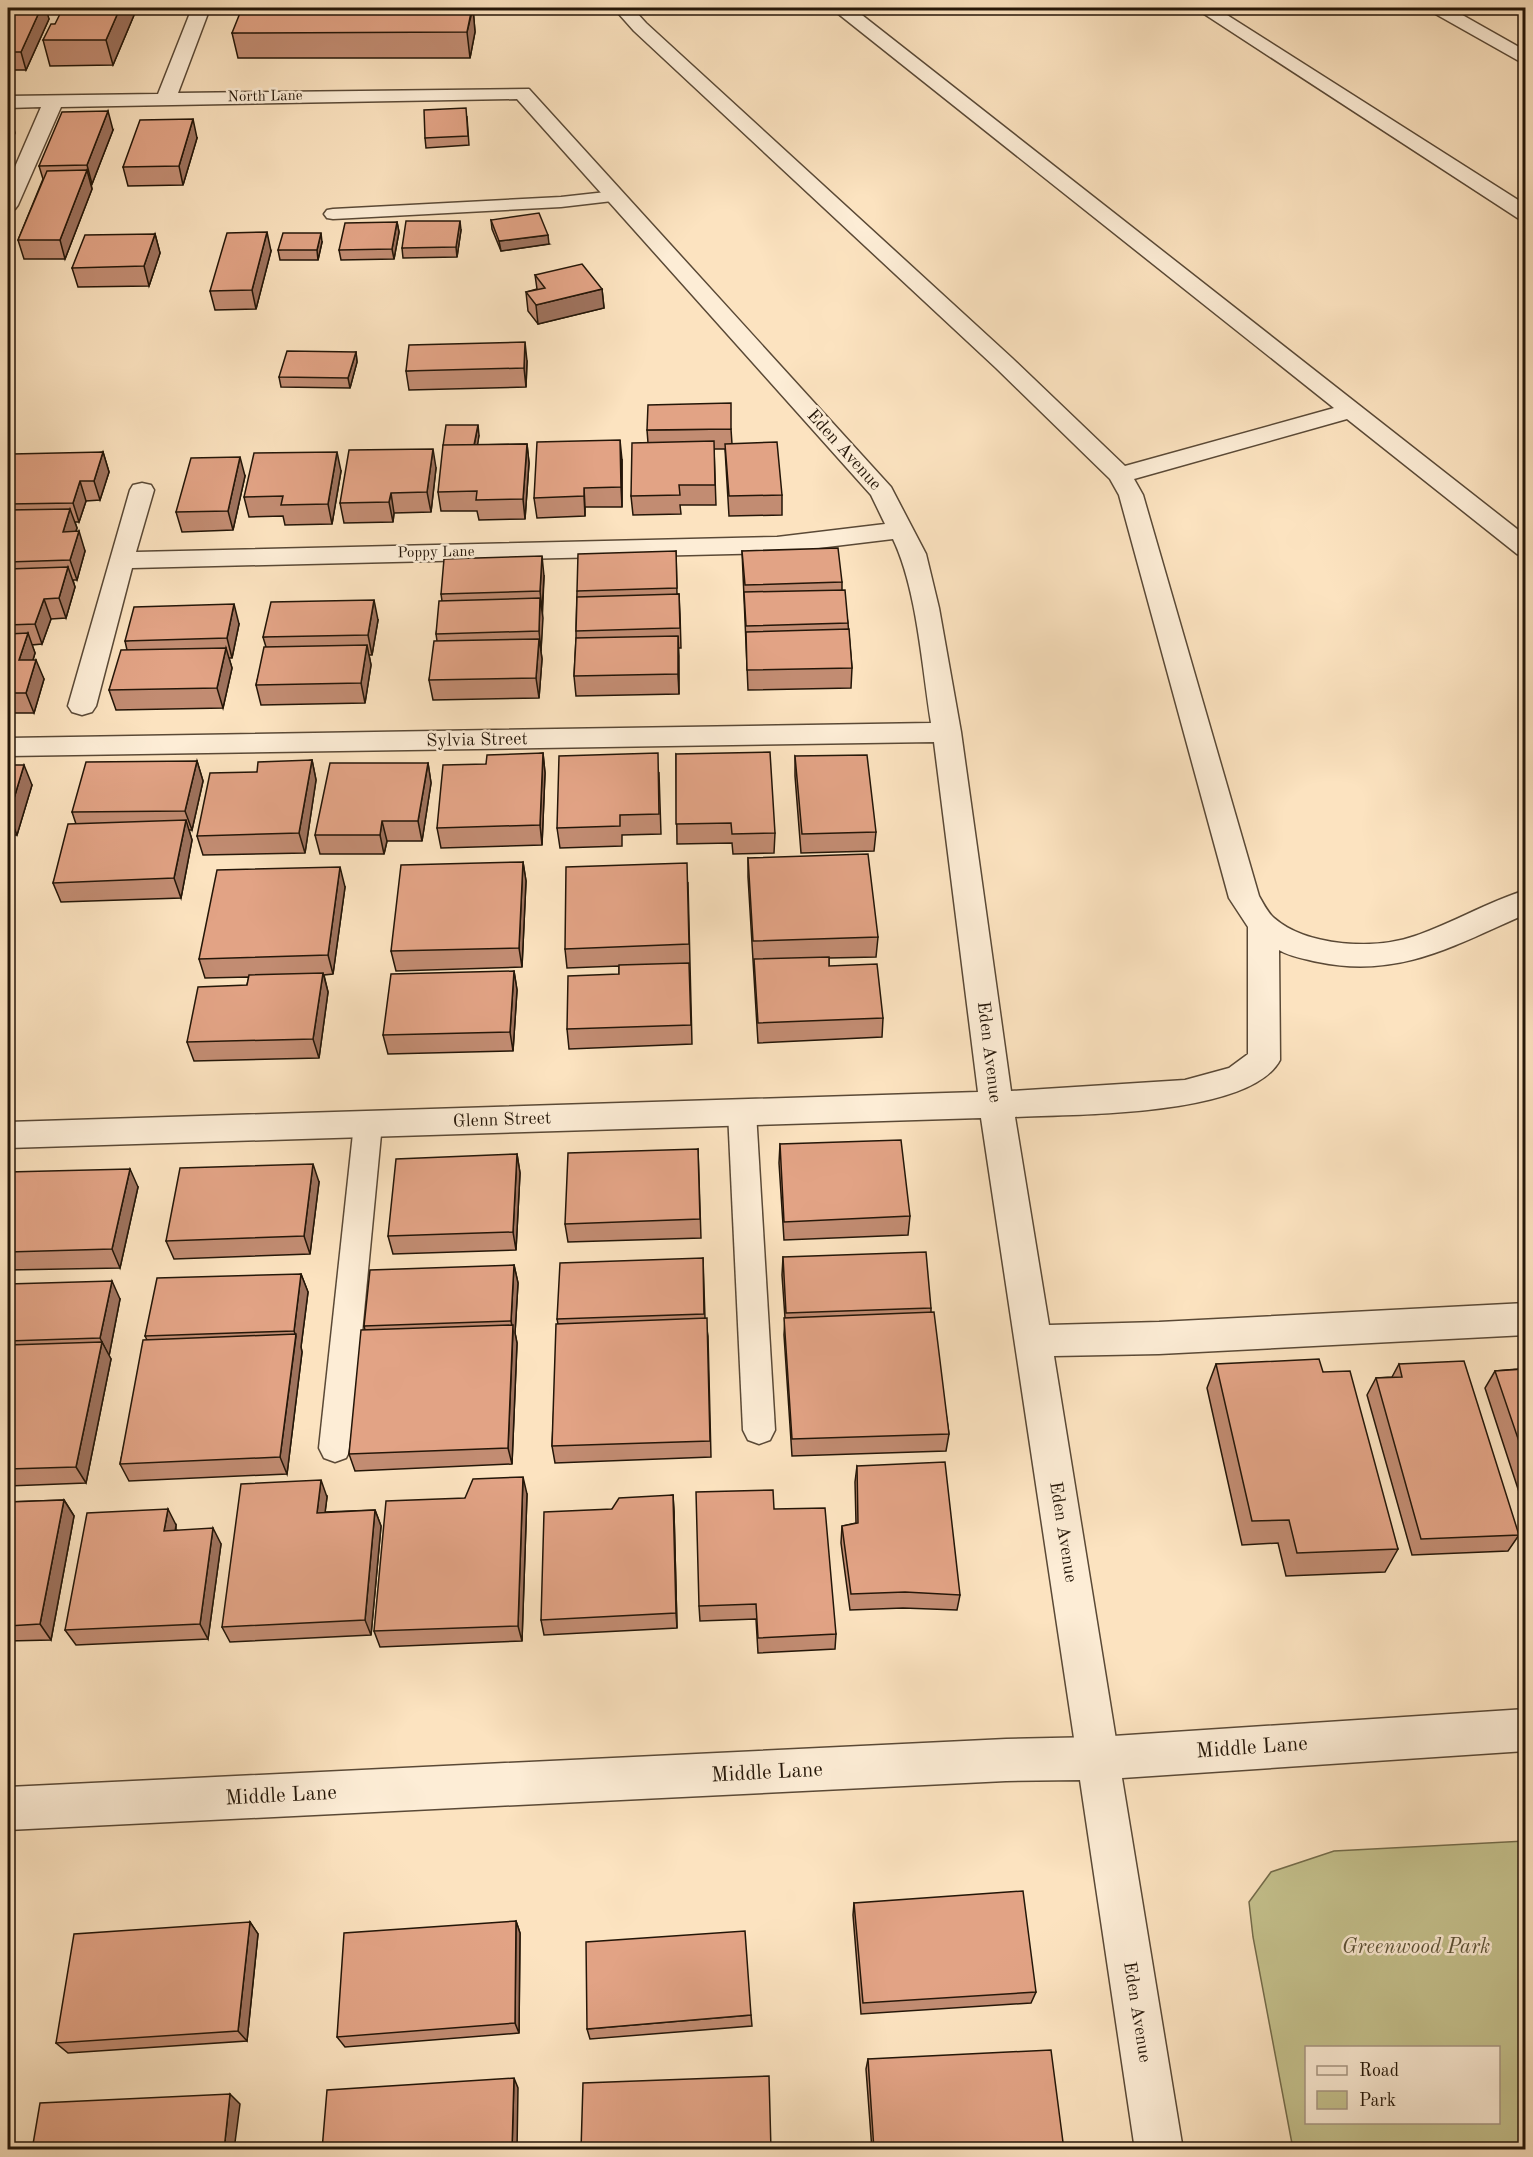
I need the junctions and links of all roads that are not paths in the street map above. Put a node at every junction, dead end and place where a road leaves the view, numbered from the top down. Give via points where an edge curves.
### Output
1 (201, 8) edge
2 (630, 8) edge
3 (842, 8) edge
4 (1204, 8) edge
5 (1438, 8) edge
6 (1526, 59) edge
7 (522, 93) joint
8 (166, 99) junction
9 (8, 102) edge
10 (53, 102) junction
11 (615, 196) junction
12 (8, 205) edge
13 (333, 214) dead end
14 (1526, 215) edge
15 (1351, 411) junction
16 (1120, 475) junction
17 (141, 490) dead end
18 (901, 530) junction
19 (1526, 549) edge
20 (121, 560) junction
21 (82, 706) dead end
22 (947, 732) junction
23 (8, 747) edge
24 (1526, 901) edge
25 (1263, 926) junction
26 (996, 1105) junction
27 (742, 1112) junction
28 (368, 1124) junction
29 (8, 1135) edge
30 (1526, 1319) edge
31 (1033, 1341) junction
32 (759, 1430) dead end
33 (335, 1448) dead end
34 (1526, 1730) edge
35 (1098, 1758) junction
36 (8, 1809) edge
37 (1159, 2150) edge

1 - 8 street
2 - 16 street via 627,13 640,27
3 - 15 street
4 - 14 street
5 - 6 street
7 - 8 street, North Lane
7 - 11 street, Eden Avenue
8 - 10 street, North Lane
9 - 10 street, North Lane
10 - 12 street
11 - 13 lane
11 - 18 street, Eden Avenue via 882,492
15 - 16 street
15 - 19 street
16 - 25 street via 1131,495 1244,898
17 - 20 street
18 - 20 street, Poppy Lane via 777,545
18 - 22 street, Eden Avenue via 913,554 926,608
20 - 21 street
22 - 23 street, Sylvia Street
22 - 26 street, Eden Avenue
24 - 25 street via 1422,946 1386,955 1331,953 1297,946
25 - 26 street, Glenn Street via 1264,1060 1239,1078 1185,1093
26 - 27 street, Glenn Street
26 - 31 street, Eden Avenue
27 - 28 street, Glenn Street
27 - 32 lane
28 - 29 street, Glenn Street
28 - 33 lane
30 - 31 street
31 - 35 street, Eden Avenue
34 - 35 street, Middle Lane
35 - 36 street, Middle Lane
35 - 37 street, Eden Avenue

